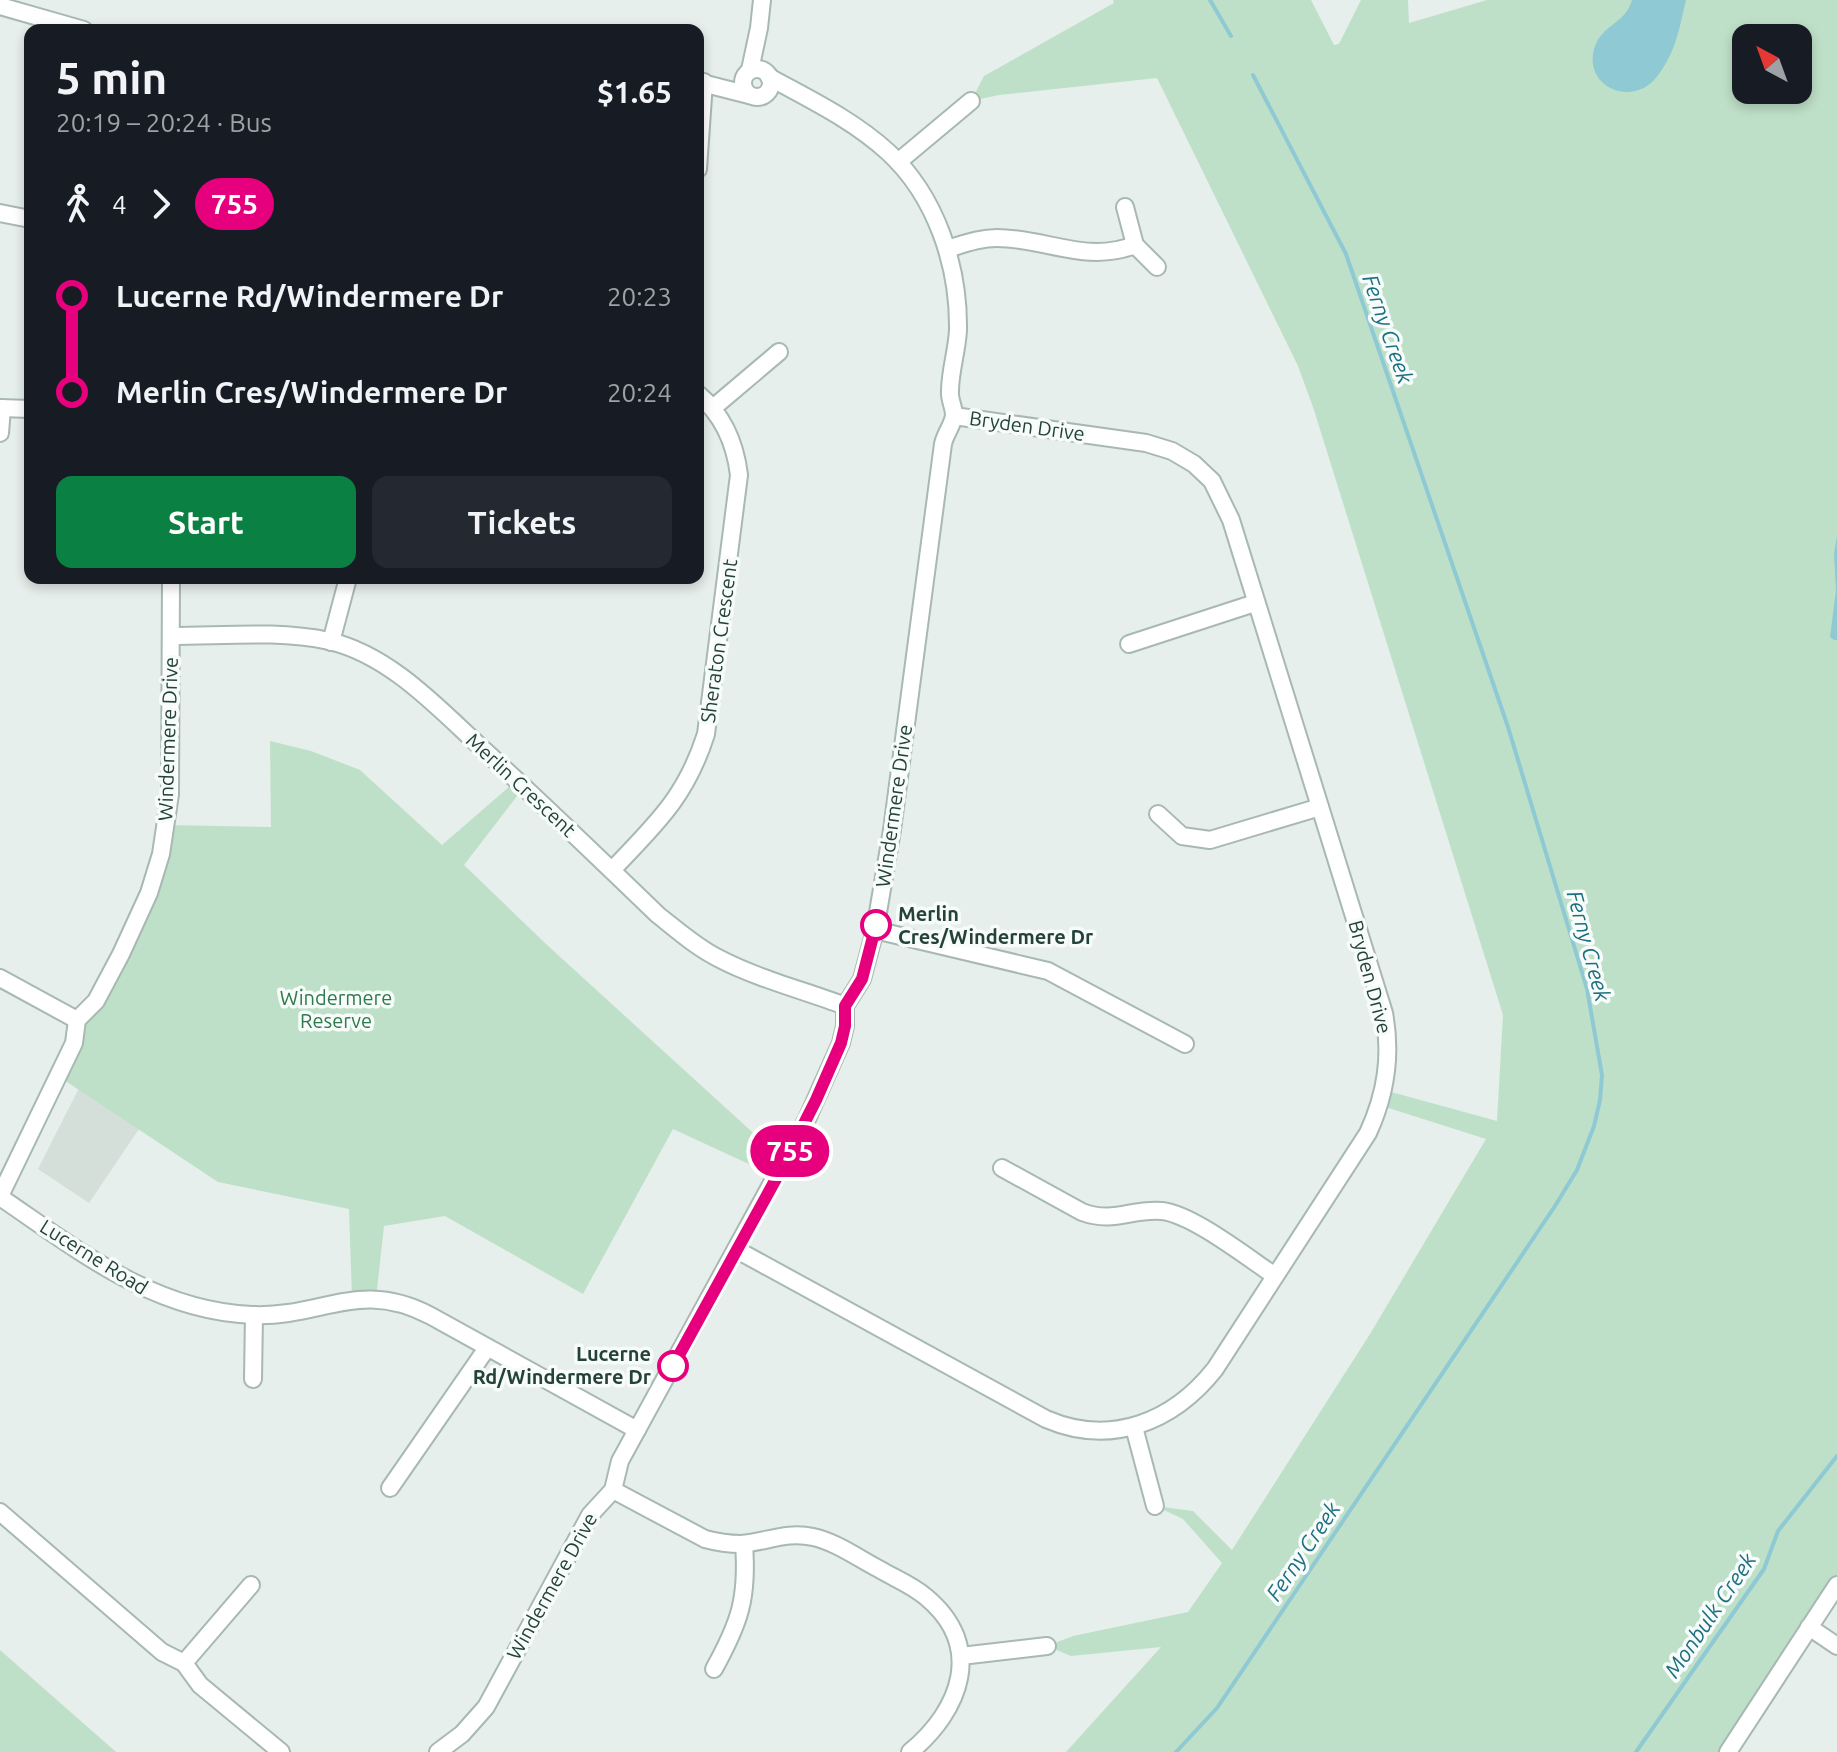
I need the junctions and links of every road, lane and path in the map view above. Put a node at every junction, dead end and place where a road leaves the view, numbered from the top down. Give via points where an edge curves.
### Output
1 (762, 0) edge
2 (0, 6) edge
3 (63, 24) edge
4 (759, 28) junction
5 (748, 72) junction
6 (768, 75) junction
7 (704, 81) edge
8 (704, 83) edge
9 (755, 96) junction
10 (805, 97) junction
11 (971, 101) dead end
12 (898, 162) junction
13 (1125, 207) dead end
14 (0, 213) edge
15 (24, 218) edge
16 (1135, 245) junction
17 (947, 249) junction
18 (1157, 267) dead end
19 (779, 352) dead end
20 (704, 399) edge
21 (714, 407) junction
22 (1, 408) edge
23 (24, 409) edge
24 (954, 416) junction
25 (0, 433) edge
26 (171, 584) edge
27 (346, 584) edge
28 (1255, 603) junction
29 (171, 636) junction
30 (331, 642) junction
31 (1129, 644) dead end
32 (1320, 807) junction
33 (1158, 814) dead end
34 (612, 870) junction
35 (875, 930) junction
36 (0, 978) edge
37 (845, 1006) junction
38 (77, 1020) junction
39 (1185, 1044) dead end
40 (1002, 1168) dead end
41 (0, 1197) edge
42 (737, 1250) junction
43 (1275, 1276) junction
44 (254, 1315) junction
45 (487, 1348) junction
46 (253, 1379) dead end
47 (1134, 1427) junction
48 (637, 1430) junction
49 (390, 1488) dead end
50 (613, 1490) junction
51 (1155, 1506) dead end
52 (0, 1512) edge
53 (744, 1544) junction
54 (251, 1585) dead end
55 (1837, 1585) edge
56 (1809, 1627) junction
57 (1047, 1646) dead end
58 (1837, 1646) edge
59 (961, 1656) junction
60 (184, 1663) junction
61 (714, 1669) dead end
62 (281, 1752) edge
63 (438, 1752) edge
64 (910, 1752) edge
65 (1728, 1752) edge

1 - 4 street
2 - 3 street
4 - 5 street
4 - 6 street
5 - 6 street via 759,69
5 - 7 street
5 - 9 street via 742,85
6 - 9 street via 771,86
6 - 10 street, Windermere Drive
8 - 9 street, Windermere Drive
9 - 10 street, Windermere Drive
10 - 12 street, Windermere Drive via 856,126
11 - 12 street
12 - 17 street, Windermere Drive via 925,200
13 - 16 street
14 - 15 street
16 - 17 street via 1087,253 988,238
16 - 18 street
17 - 24 street, Windermere Drive via 958,309 950,389
19 - 21 street
20 - 21 street, Sheraton Crescent
21 - 34 street, Sheraton Crescent via 730,438 739,475 706,734 679,796
22 - 23 street
22 - 25 street
24 - 28 street, Bryden Drive via 1146,443 1183,456 1219,491
24 - 35 street, Windermere Drive via 943,444
26 - 29 street, Windermere Drive
27 - 30 street
28 - 31 street
28 - 32 street, Bryden Drive
29 - 30 street, Merlin Crescent via 281,636
29 - 38 street, Windermere Drive via 170,794 161,854 116,964 96,1001
30 - 34 street, Merlin Crescent via 383,666 417,691
32 - 33 street via 1210,840 1182,836
32 - 43 street, Bryden Drive via 1384,1013 1388,1067 1368,1133
34 - 37 street, Merlin Crescent via 658,915 714,957
35 - 37 street, Windermere Drive via 862,979
35 - 39 street via 1048,971
36 - 38 street
37 - 42 street, Windermere Drive via 844,1033 825,1081
38 - 41 street, Windermere Drive via 74,1043
40 - 43 street via 1095,1216 1171,1212
41 - 44 street, Lucerne Road via 138,1287 194,1307
42 - 47 street, Bryden Drive via 1046,1419 1096,1430
42 - 48 street, Windermere Drive
43 - 47 street, Bryden Drive via 1196,1392
44 - 45 street, Lucerne Road via 365,1298 394,1300
44 - 46 street
45 - 48 street, Lucerne Road
45 - 49 street
47 - 51 street
48 - 50 street, Windermere Drive via 617,1467
50 - 53 street via 705,1539
50 - 63 street, Windermere Drive via 590,1515 486,1707
52 - 60 street via 162,1652
53 - 59 street via 790,1535 836,1546 929,1599 949,1624
53 - 61 street via 742,1608
54 - 60 street
55 - 56 street
56 - 58 street
56 - 65 street
57 - 59 street
59 - 64 street via 952,1705
60 - 62 street via 200,1685

